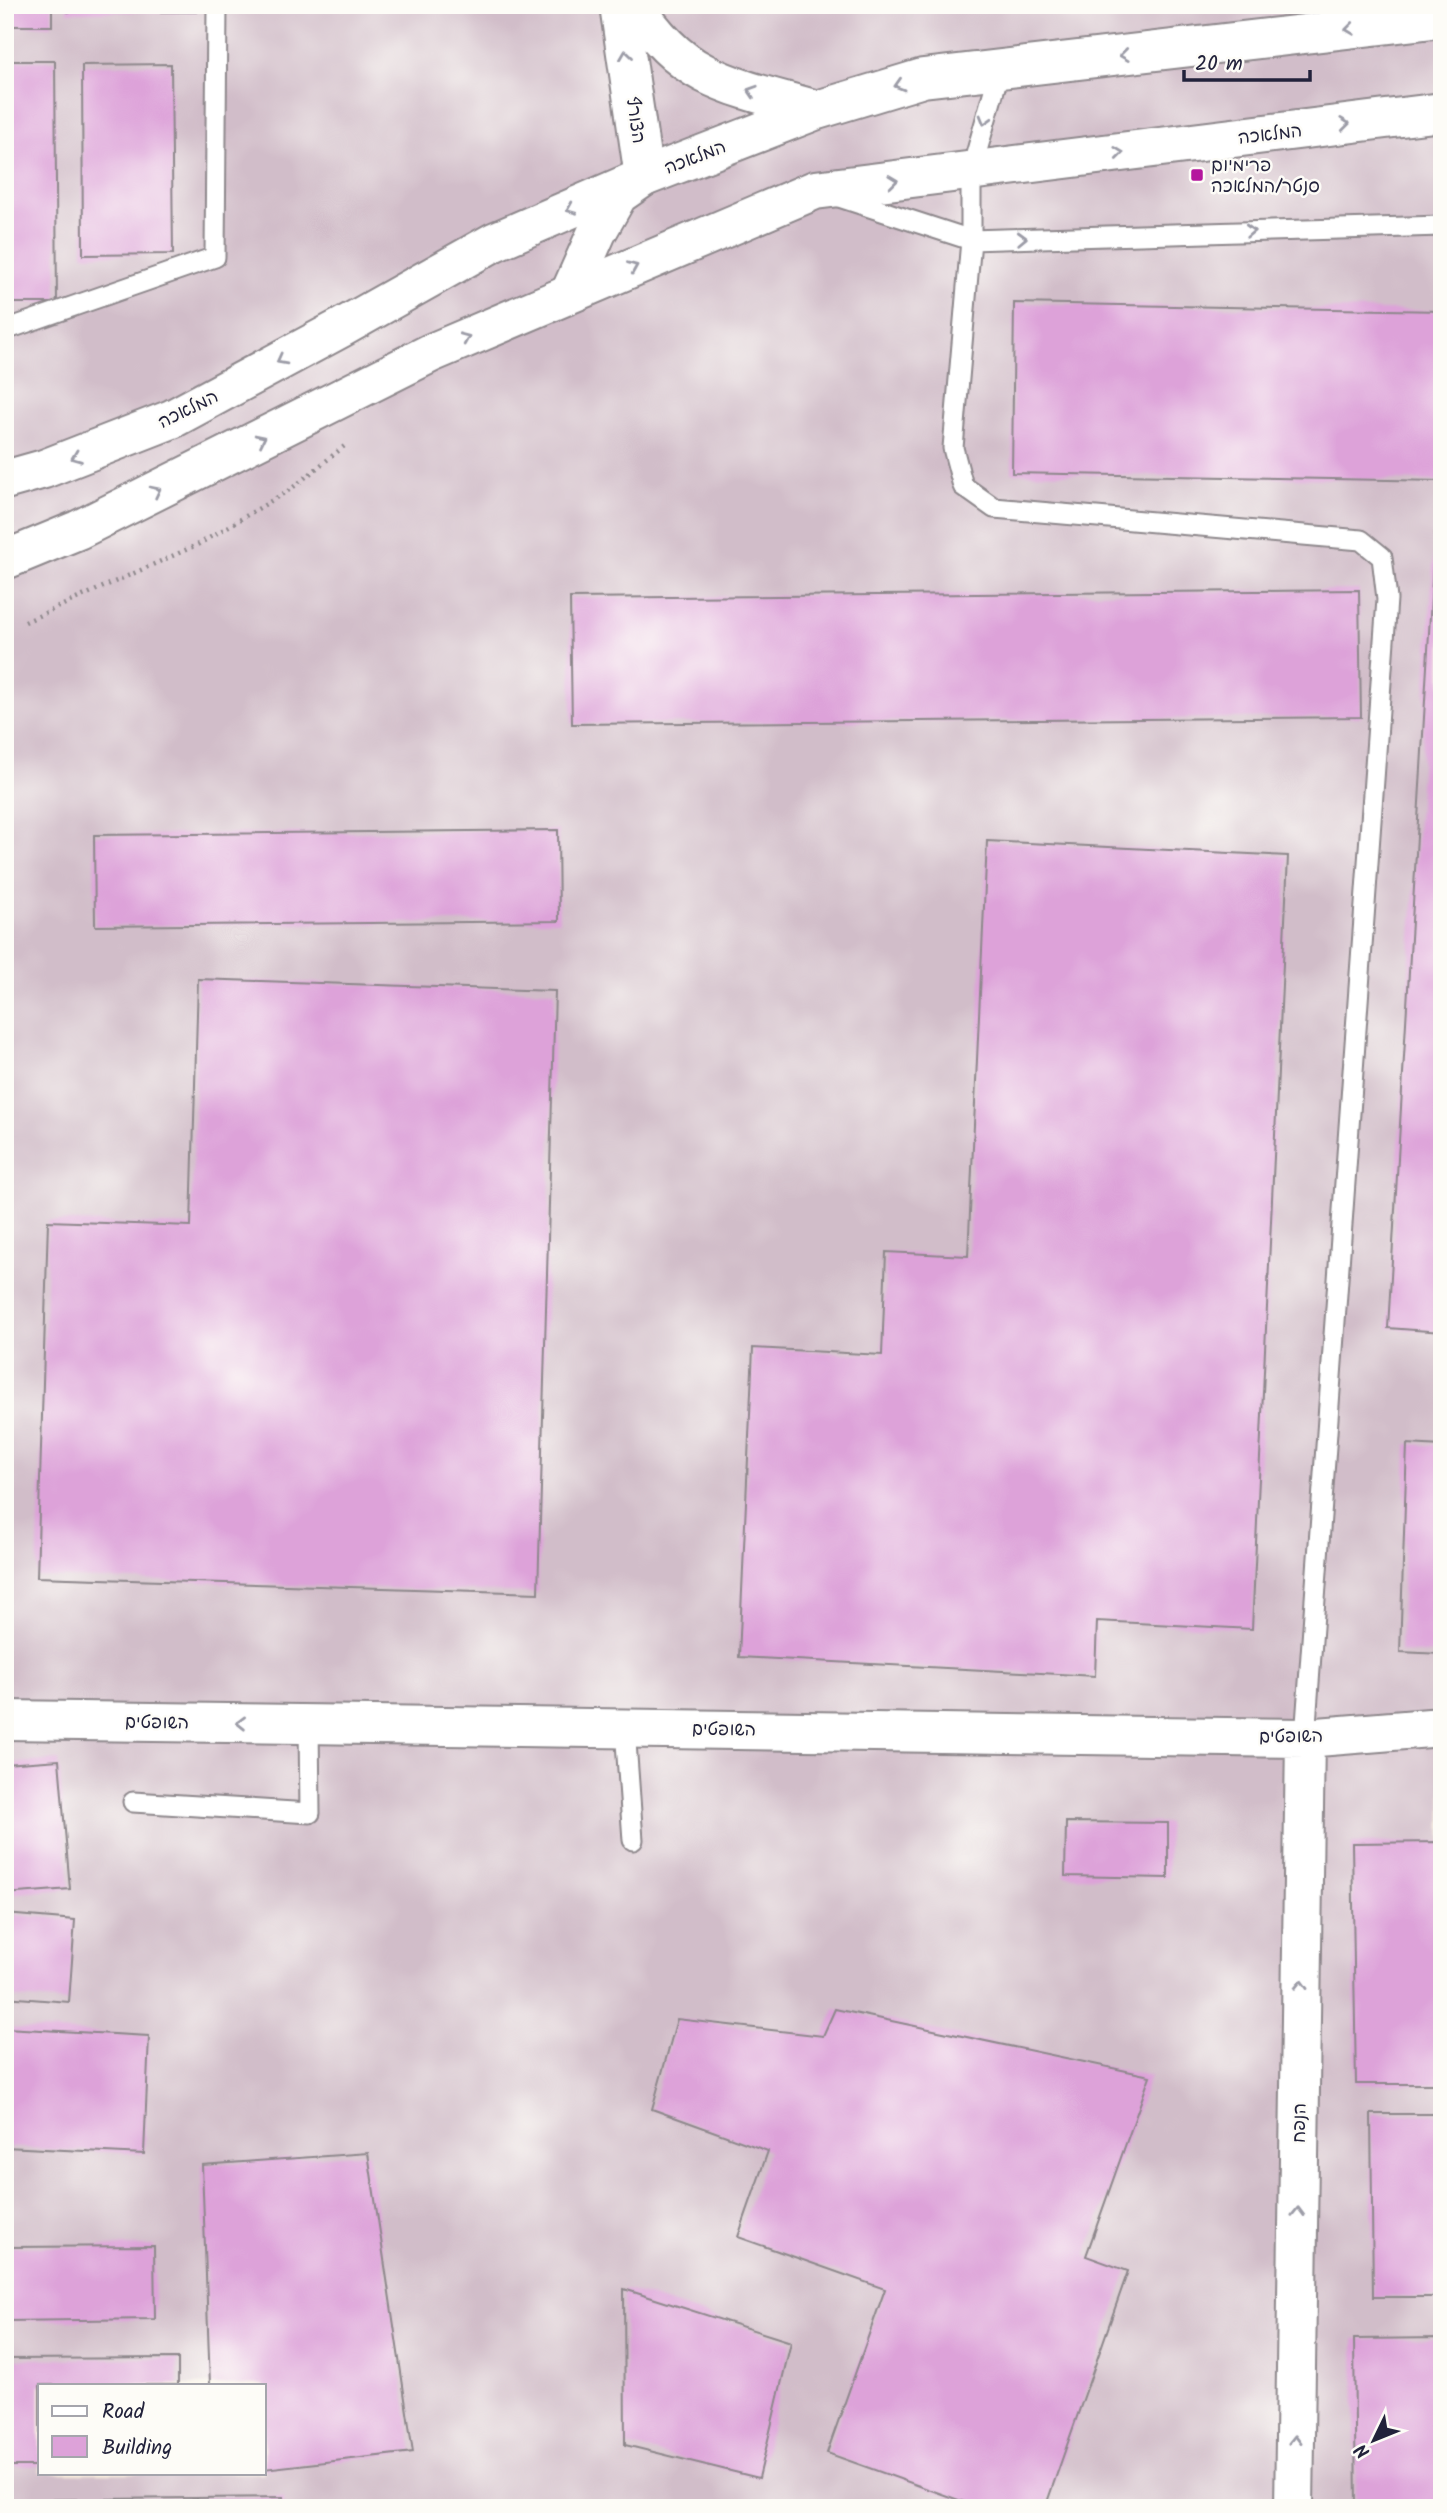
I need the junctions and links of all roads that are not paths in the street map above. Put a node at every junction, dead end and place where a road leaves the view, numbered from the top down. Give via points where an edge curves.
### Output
1 (217, 5) edge
2 (619, 5) edge
3 (635, 5) edge
4 (1442, 18) edge
5 (1000, 69) junction
6 (817, 110) junction
7 (1442, 112) edge
8 (971, 172) junction
9 (644, 177) junction
10 (815, 190) junction
11 (1442, 226) edge
12 (971, 240) junction
13 (570, 293) junction
14 (5, 330) edge
15 (5, 480) edge
16 (5, 560) edge
17 (5, 1720) edge
18 (309, 1724) junction
19 (1442, 1727) edge
20 (625, 1728) junction
21 (1305, 1738) junction
22 (133, 1802) dead end
23 (633, 1840) dead end
24 (1294, 2508) edge

1 - 14 lane via 215,257
9 -> 2 main road, הצורף
6 -> 3 main road via 703,73 671,49
4 -> 5 main road, המלאכה
5 -> 6 main road, המלאכה via 923,78
5 -> 8 lane
6 - 9 main road, המלאכה
8 -> 7 main road, המלאכה
10 -> 8 main road, המלאכה
8 - 12 lane
9 - 13 main road via 618,195
9 -> 15 main road, המלאכה via 494,242 172,419
10 - 12 lane
13 -> 10 main road, המלאכה
12 -> 11 lane
12 - 21 lane via 953,448 963,486 994,508 1361,540 1382,557 1387,599
16 -> 13 main road, המלאכה via 78,530 431,353
18 -> 17 main road, השופטים
18 - 20 main road, השופטים
18 - 22 lane via 310,1813
19 - 21 main road, השופטים
20 - 21 main road, השופטים
20 - 23 lane
24 -> 21 main road, הנפח

